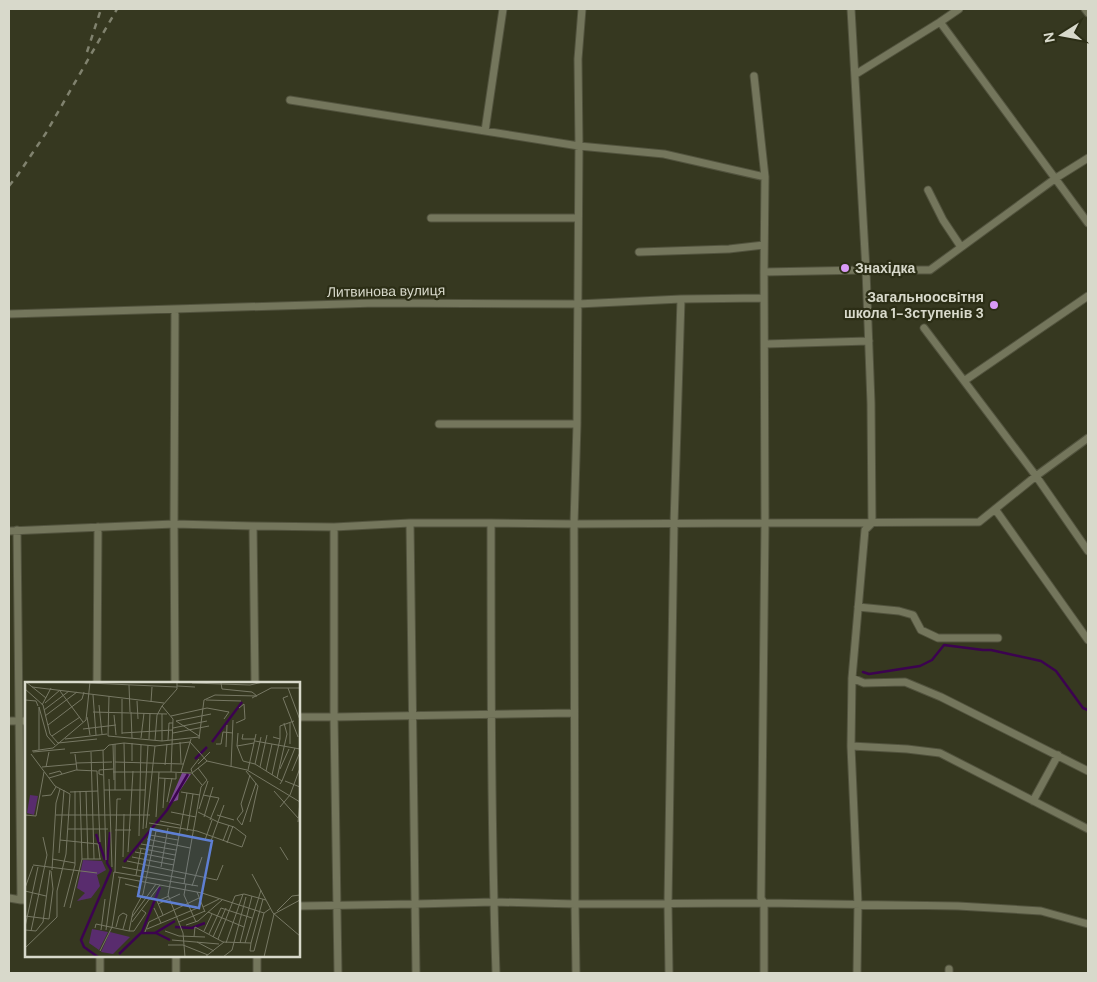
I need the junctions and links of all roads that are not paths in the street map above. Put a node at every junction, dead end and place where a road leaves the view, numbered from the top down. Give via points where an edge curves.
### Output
1 (503, 9) edge
2 (582, 9) edge
3 (851, 9) edge
4 (958, 9) edge
5 (1085, 9) edge
6 (1088, 13) edge
7 (940, 22) junction
8 (856, 74) junction
9 (754, 76) dead end
10 (290, 100) dead end
11 (485, 131) junction
12 (579, 146) junction
13 (1088, 158) edge
14 (765, 177) junction
15 (1056, 178) junction
16 (928, 190) dead end
17 (431, 218) dead end
18 (578, 218) junction
19 (1088, 223) edge
20 (764, 246) junction
21 (961, 247) junction
22 (639, 252) dead end
23 (866, 270) junction
24 (764, 272) junction
25 (1088, 296) edge
26 (764, 298) junction
27 (681, 299) junction
28 (578, 304) junction
29 (175, 309) junction
30 (9, 314) edge
31 (924, 328) dead end
32 (869, 341) junction
33 (765, 344) junction
34 (964, 381) junction
35 (439, 424) dead end
36 (577, 424) junction
37 (1088, 438) edge
38 (1036, 476) junction
39 (994, 509) junction
40 (491, 523) junction
41 (765, 523) junction
42 (872, 523) junction
43 (174, 524) junction
44 (410, 524) junction
45 (574, 524) junction
46 (674, 524) junction
47 (254, 526) junction
48 (98, 527) junction
49 (334, 527) junction
50 (17, 530) junction
51 (9, 531) edge
52 (1088, 551) edge
53 (858, 606) junction
54 (998, 638) dead end
55 (1088, 640) edge
56 (852, 678) junction
57 (97, 682) edge
58 (175, 682) edge
59 (255, 682) edge
60 (574, 713) junction
61 (491, 714) junction
62 (413, 715) junction
63 (300, 717) edge
64 (334, 717) junction
65 (9, 721) edge
66 (23, 721) edge
67 (851, 746) junction
68 (1058, 755) junction
69 (1088, 771) edge
70 (1033, 800) junction
71 (1088, 829) edge
72 (9, 898) edge
73 (24, 900) edge
74 (494, 902) junction
75 (764, 903) junction
76 (415, 904) junction
77 (575, 904) junction
78 (668, 904) junction
79 (858, 904) junction
80 (338, 905) junction
81 (300, 906) edge
82 (1088, 924) edge
83 (100, 957) edge
84 (176, 957) edge
85 (257, 957) edge
86 (100, 973) edge
87 (176, 973) edge
88 (257, 973) edge
89 (338, 973) edge
90 (416, 973) edge
91 (496, 973) edge
92 (576, 973) edge
93 (669, 973) edge
94 (764, 973) edge
95 (857, 973) edge

1 - 11 street
2 - 12 street via 578,59
3 - 8 street
4 - 7 street
5 - 6 street
7 - 8 street
7 - 15 street
8 - 23 street
9 - 14 street
10 - 11 street
11 - 12 street
12 - 14 street via 664,154
12 - 18 street
13 - 15 street
14 - 20 street
15 - 19 street
15 - 21 street
16 - 21 street
17 - 18 street
18 - 28 street
20 - 22 street
20 - 24 street
21 - 23 street via 930,270
23 - 24 street
23 - 32 street
24 - 26 street
25 - 34 street
26 - 27 street, Литвинова вулиця
26 - 33 street
27 - 28 street, Литвинова вулиця
27 - 46 street
28 - 29 street, Литвинова вулиця via 376,303
28 - 36 street
29 - 30 street, Литвинова вулиця
29 - 43 street
31 - 34 street
32 - 33 street
32 - 42 street
33 - 41 street
34 - 38 street
35 - 36 street
36 - 45 street
37 - 38 street
38 - 39 street
38 - 52 street
39 - 42 street via 979,522
39 - 55 street
40 - 44 street
40 - 45 street
40 - 61 street
41 - 42 street
41 - 46 street
41 - 75 street via 761,898
42 - 53 street via 865,530
43 - 47 street
43 - 48 street
43 - 58 street
44 - 49 street
44 - 62 street
45 - 46 street
45 - 60 street
46 - 78 street
47 - 49 street
47 - 59 street
48 - 50 street
48 - 57 street
49 - 64 street
50 - 51 street
50 - 66 street
53 - 54 street via 913,615 921,630 938,638
53 - 56 street
56 - 67 street
56 - 68 street via 864,683 904,682
60 - 61 street
60 - 77 street
61 - 62 street
61 - 74 street
62 - 64 street
62 - 76 street
63 - 64 street
64 - 80 street
65 - 66 street
66 - 73 street
67 - 70 street via 940,753
67 - 79 street
68 - 69 street
68 - 70 street
70 - 71 street
72 - 73 street
74 - 76 street
74 - 77 street
74 - 91 street
75 - 78 street
75 - 79 street
75 - 94 street
76 - 80 street
76 - 90 street
77 - 78 street
77 - 92 street
78 - 93 street
79 - 82 street via 1041,911
79 - 95 street
80 - 81 street
80 - 89 street
83 - 86 street
84 - 87 street
85 - 88 street

